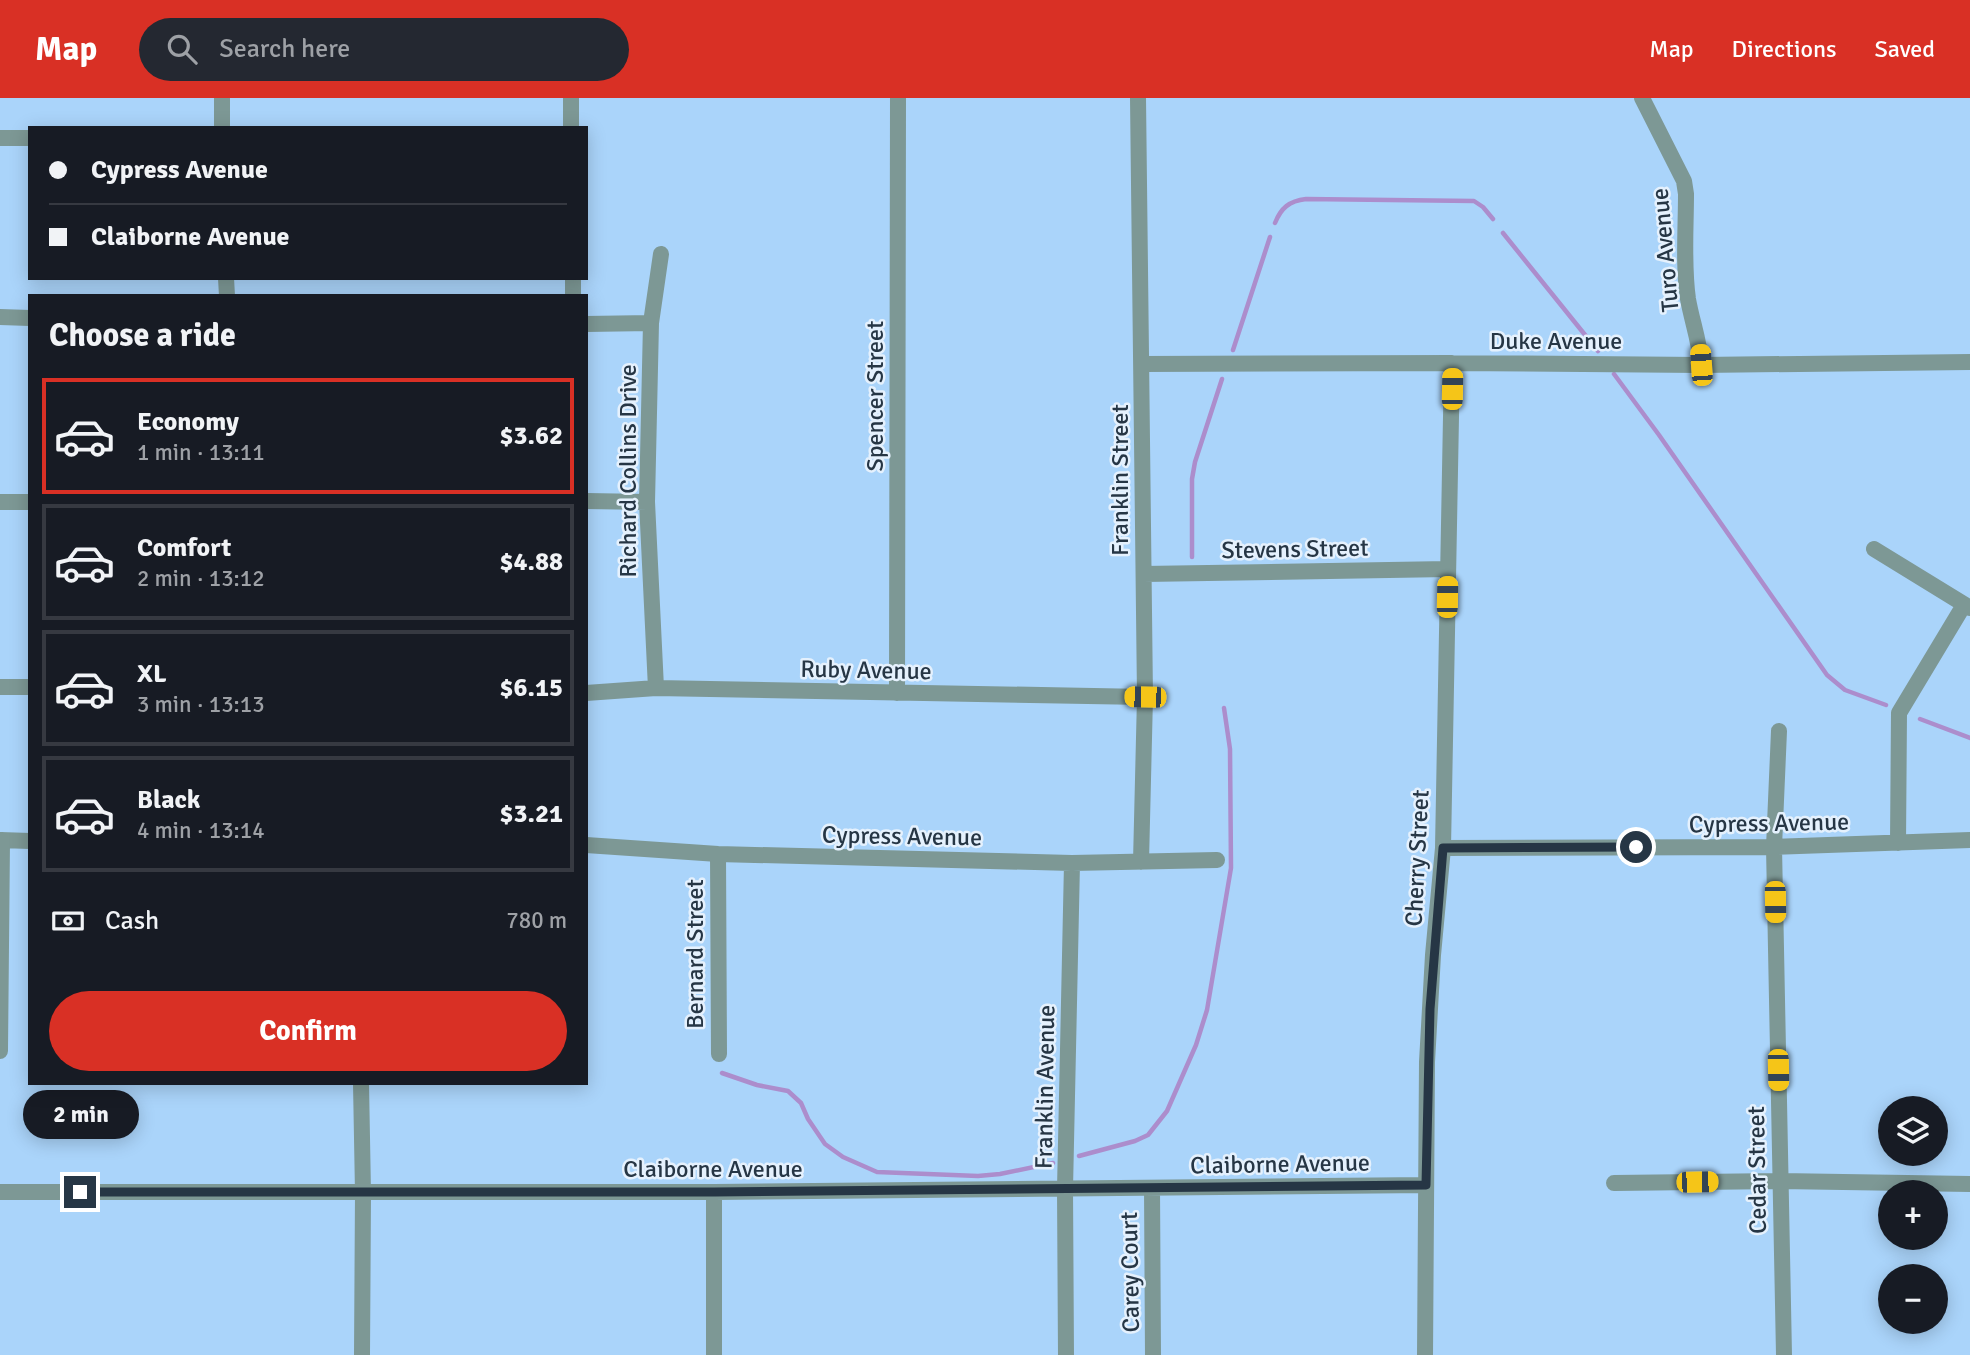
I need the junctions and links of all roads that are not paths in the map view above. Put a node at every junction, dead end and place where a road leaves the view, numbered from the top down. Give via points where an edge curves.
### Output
1 (222, 98) edge
2 (571, 98) edge
3 (898, 98) edge
4 (1138, 98) edge
5 (1642, 98) edge
6 (222, 126) edge
7 (571, 126) edge
8 (0, 138) edge
9 (28, 138) edge
10 (661, 254) dead end
11 (0, 317) edge
12 (28, 318) edge
13 (651, 323) junction
14 (588, 324) edge
15 (1970, 362) edge
16 (1452, 363) junction
17 (1142, 364) junction
18 (1701, 365) junction
19 (588, 501) edge
20 (0, 502) edge
21 (28, 502) edge
22 (647, 502) junction
23 (1874, 550) dead end
24 (1448, 569) junction
25 (1144, 574) junction
26 (1967, 606) edge
27 (0, 687) edge
28 (28, 687) edge
29 (656, 688) junction
30 (588, 693) edge
31 (897, 694) junction
32 (1145, 697) junction
33 (1779, 731) dead end
34 (1, 840) edge
35 (1970, 840) edge
36 (28, 841) edge
37 (1898, 842) junction
38 (588, 845) edge
39 (1774, 846) junction
40 (1443, 848) junction
41 (718, 854) junction
42 (1217, 860) dead end
43 (1141, 862) junction
44 (1072, 863) junction
45 (0, 1051) edge
46 (719, 1054) dead end
47 (361, 1085) edge
48 (1780, 1181) junction
49 (1614, 1183) dead end
50 (1970, 1184) edge
51 (1426, 1185) junction
52 (1152, 1188) junction
53 (1066, 1189) junction
54 (0, 1192) edge
55 (714, 1192) junction
56 (363, 1193) junction
57 (362, 1355) edge
58 (714, 1355) edge
59 (1066, 1355) edge
60 (1153, 1355) edge
61 (1425, 1355) edge
62 (1784, 1355) edge

1 - 6 street
2 - 7 street
3 - 31 street, Spencer Street
4 - 17 street, Franklin Street
5 - 18 street, Turo Avenue via 1684,181 1688,302
8 - 9 street
10 - 13 street, Richard Collins Drive
11 - 12 street
13 - 14 street
13 - 22 street, Richard Collins Drive
15 - 18 street, Duke Avenue
16 - 17 street, Duke Avenue
16 - 18 street, Duke Avenue
16 - 24 street, Cherry Street
17 - 25 street, Franklin Street
19 - 22 street
20 - 21 street
22 - 29 street, Richard Collins Drive
23 - 26 street
24 - 25 street, Stevens Street
24 - 40 street, Cherry Street
25 - 32 street, Franklin Street
26 - 37 street via 1899,713
27 - 28 street
29 - 30 street, Ruby Avenue
29 - 31 street, Ruby Avenue
31 - 32 street, Ruby Avenue
32 - 43 street, Franklin Street
33 - 39 street, Cedar Street
34 - 36 street
34 - 45 street
35 - 37 street, Cypress Avenue
37 - 39 street, Cypress Avenue
38 - 41 street, Cypress Avenue
39 - 40 street, Cypress Avenue
39 - 48 street, Cedar Street
40 - 51 street, Cherry Street via 1430,1009
41 - 44 street, Cypress Avenue
41 - 46 street, Bernard Street
42 - 43 street, Cypress Avenue
43 - 44 street, Cypress Avenue
44 - 53 street, Franklin Avenue
47 - 56 street
48 - 49 street
48 - 50 street
48 - 62 street, Cedar Street
51 - 52 street, Claiborne Avenue
51 - 61 street, Cherry Street
52 - 53 street, Claiborne Avenue
52 - 60 street, Carey Court
53 - 55 street, Claiborne Avenue
53 - 59 street, Franklin Avenue
54 - 56 street, Claiborne Avenue
55 - 56 street, Claiborne Avenue
55 - 58 street
56 - 57 street

